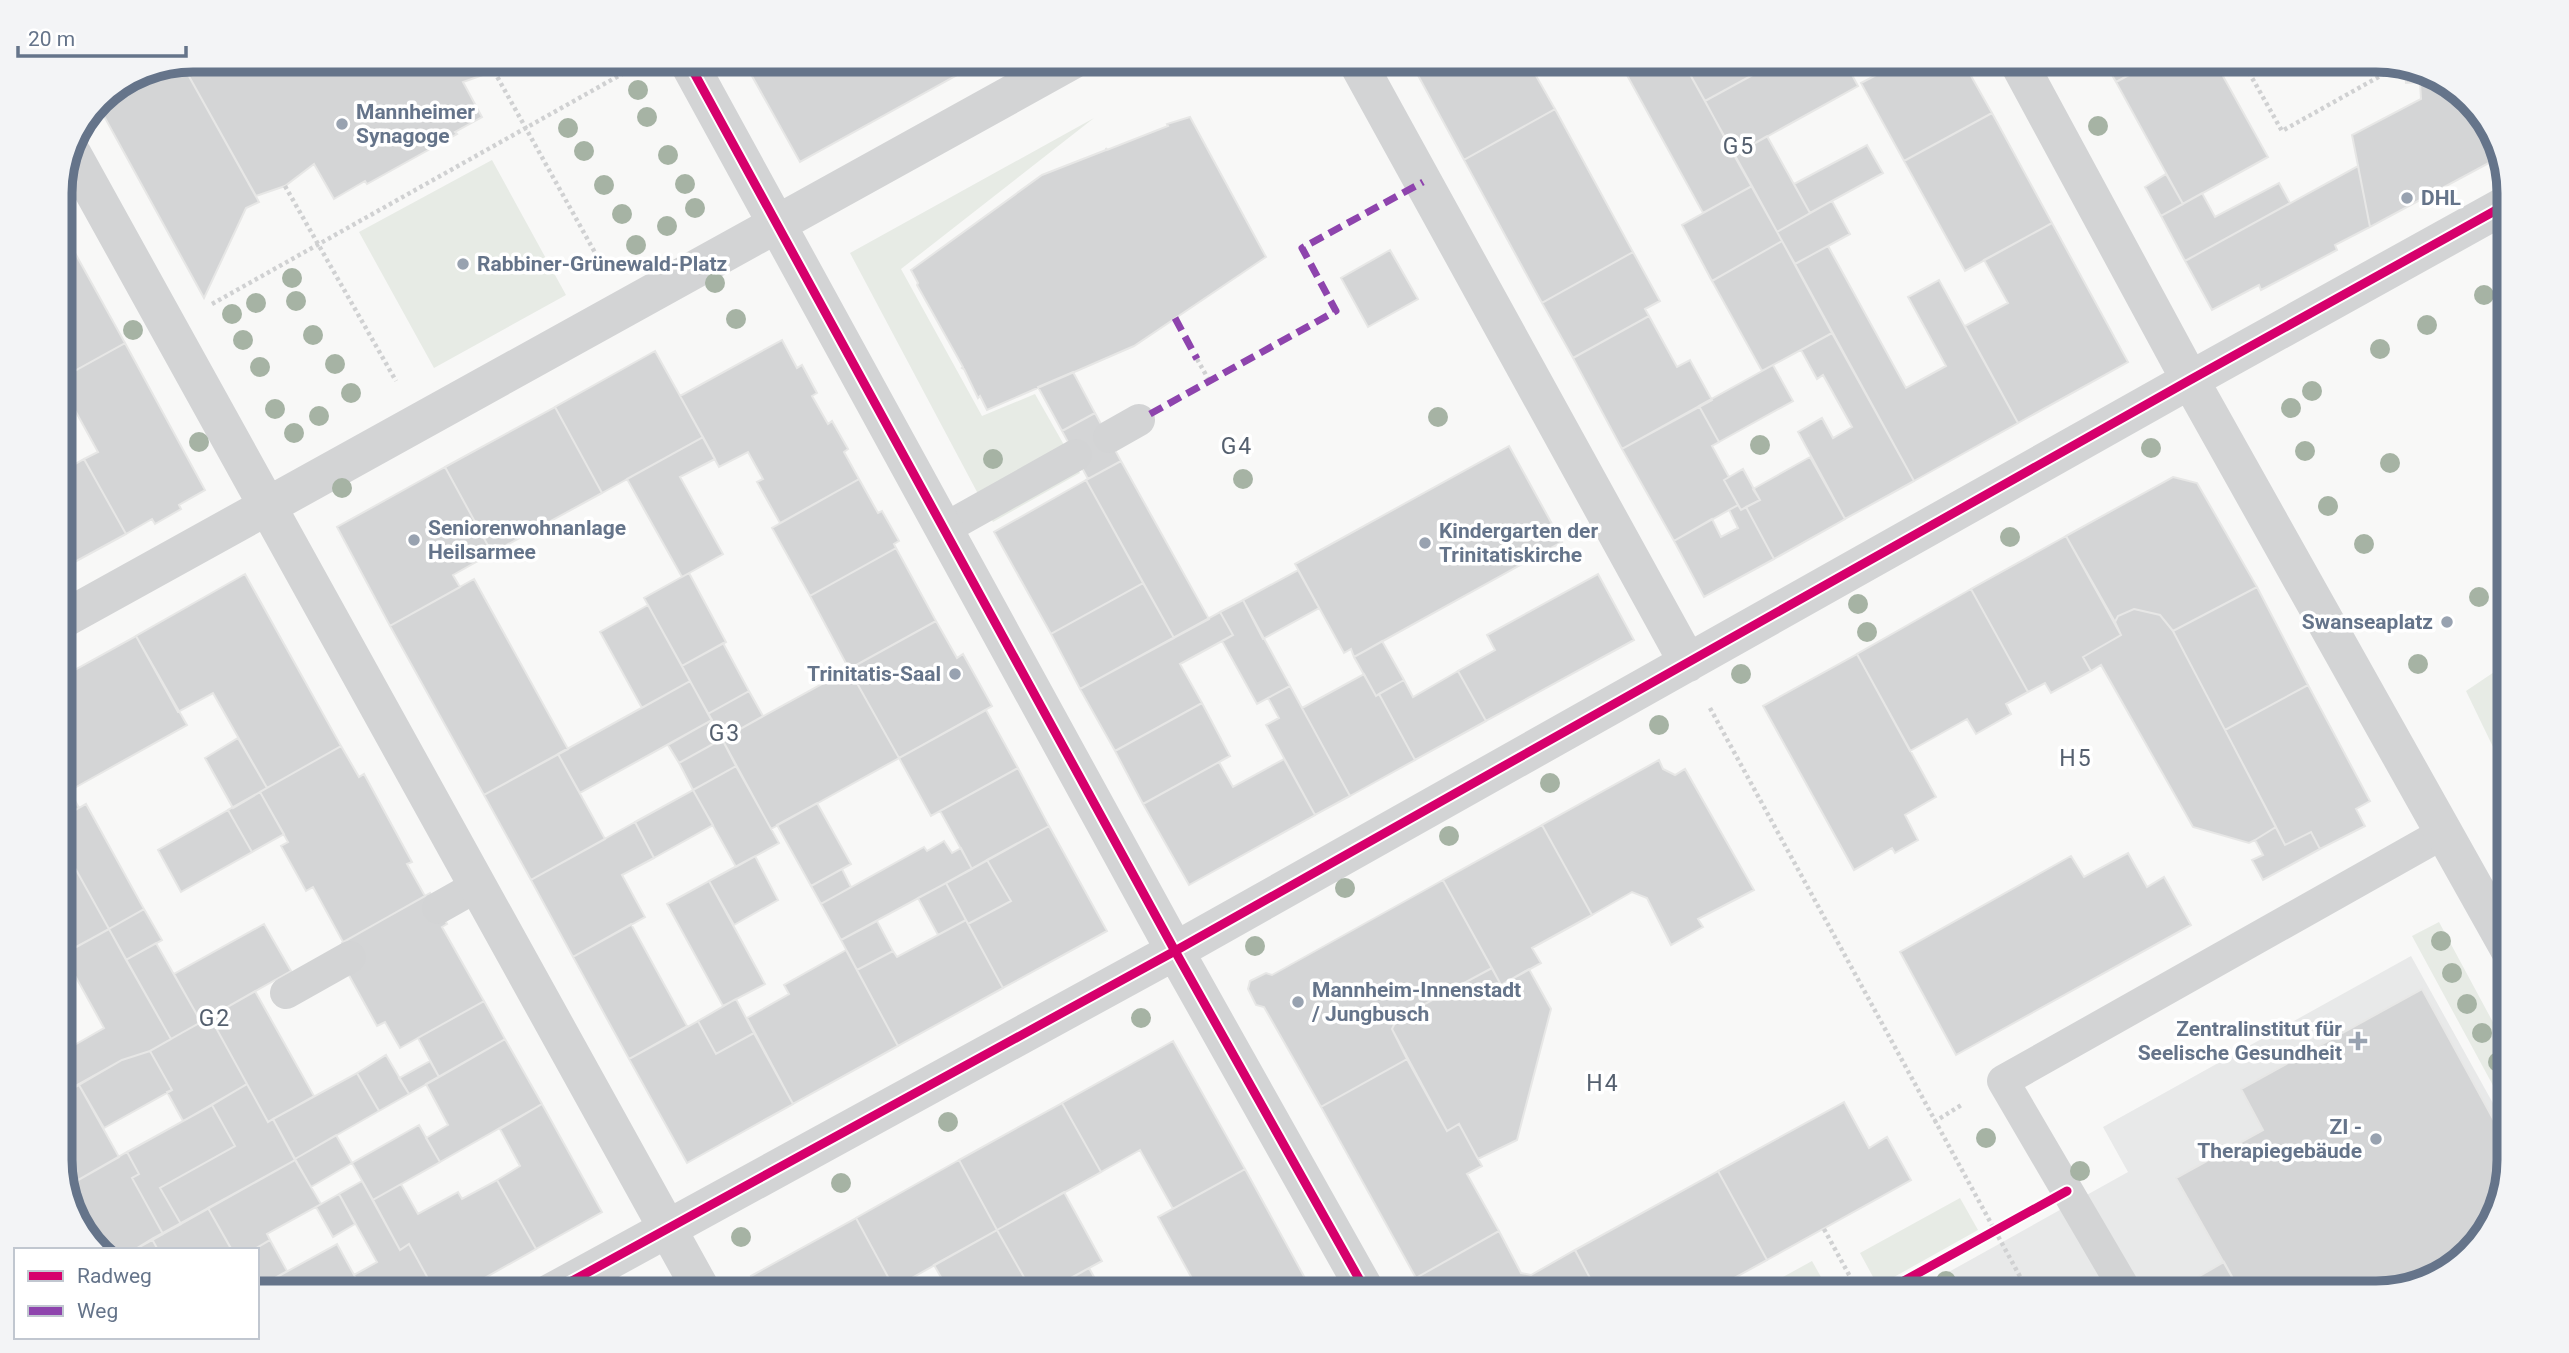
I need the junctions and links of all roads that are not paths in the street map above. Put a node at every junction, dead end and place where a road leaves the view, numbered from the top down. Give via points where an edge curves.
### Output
1 (694, 72) edge
2 (1051, 72) edge
3 (1363, 72) edge
4 (2023, 72) edge
5 (76, 161) edge
6 (2497, 210) edge
7 (778, 223) junction
8 (2190, 380) junction
9 (1139, 420) dead end
10 (1109, 437) dead end
11 (1076, 455) dead end
12 (267, 507) junction
13 (944, 529) junction
14 (72, 614) edge
15 (1688, 663) junction
16 (2445, 832) junction
17 (477, 886) junction
18 (438, 908) dead end
19 (2497, 926) edge
20 (1175, 951) junction
21 (350, 957) dead end
22 (286, 993) dead end
23 (668, 1229) junction
24 (572, 1281) edge
25 (697, 1281) edge
26 (1360, 1281) edge
27 (2120, 1281) edge

1 - 7 street
2 - 7 street
3 - 15 street
4 - 8 street
5 - 12 street
6 - 8 street
7 - 12 street
7 - 13 street
8 - 15 street
8 - 16 street
9 - 10 lane
11 - 13 lane
12 - 14 street
12 - 17 street
13 - 20 street
15 - 20 street
16 - 19 street
16 - 27 lane via 2003,1081
17 - 18 lane
17 - 23 street
20 - 23 street
20 - 26 street
21 - 22 lane
23 - 24 street
23 - 25 street

